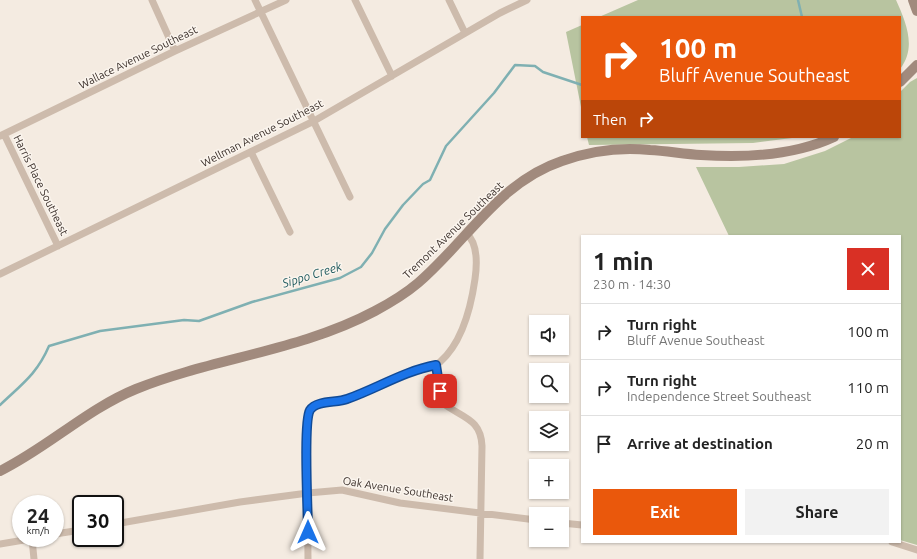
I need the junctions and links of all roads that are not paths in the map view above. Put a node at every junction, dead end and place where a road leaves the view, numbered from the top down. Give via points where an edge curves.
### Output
1 (152, 0) edge
2 (255, 0) edge
3 (286, 0) edge
4 (355, 0) edge
5 (449, 0) edge
6 (527, 0) edge
7 (913, 0) edge
8 (260, 10) junction
9 (917, 11) edge
10 (465, 33) junction
11 (175, 51) junction
12 (917, 65) edge
13 (392, 76) junction
14 (901, 81) edge
15 (314, 121) junction
16 (2, 135) edge
17 (832, 138) edge
18 (251, 152) junction
19 (350, 196) dead end
20 (290, 232) dead end
21 (466, 233) junction
22 (58, 246) junction
23 (0, 274) edge
24 (436, 365) junction
25 (0, 471) edge
26 (308, 493) junction
27 (480, 513) junction
28 (529, 519) edge
29 (124, 522) edge
30 (569, 524) edge
31 (581, 525) edge
32 (12, 542) edge
33 (895, 543) edge
34 (0, 544) edge
35 (34, 547) edge
36 (917, 550) edge
37 (34, 559) edge
38 (308, 559) edge
39 (480, 559) edge

1 - 11 street
2 - 8 street
3 - 8 street, Wallace Avenue Southeast
4 - 13 street
5 - 10 street
6 - 10 street, Wellman Avenue Southeast via 500,12
7 - 9 street
8 - 11 street, Wallace Avenue Southeast
8 - 15 street
10 - 13 street, Wellman Avenue Southeast
11 - 16 street, Wallace Avenue Southeast
12 - 14 street
13 - 15 street, Wellman Avenue Southeast
15 - 18 street, Wellman Avenue Southeast
15 - 19 street
16 - 22 street, Harris Place Southeast
17 - 21 street, Tremont Avenue Southeast via 807,148 769,154 700,155 634,149 574,157 549,166 523,180 492,206
18 - 20 street
18 - 22 street, Wellman Avenue Southeast
21 - 24 street via 473,242 476,256 470,306 458,339
21 - 25 street, Tremont Avenue Southeast via 418,283 374,311 324,333 282,347 207,366 122,395
22 - 23 street, Wellman Avenue Southeast
24 - 26 street via 401,375 347,399 320,404 311,409 307,421
24 - 27 street via 444,404 473,422 480,432
26 - 27 street, Oak Avenue Southeast via 352,491 400,503
26 - 29 street, Oak Avenue Southeast
26 - 38 street
27 - 28 street, Oak Avenue Southeast
27 - 39 street
30 - 31 street
32 - 34 street
33 - 36 street
35 - 37 street

